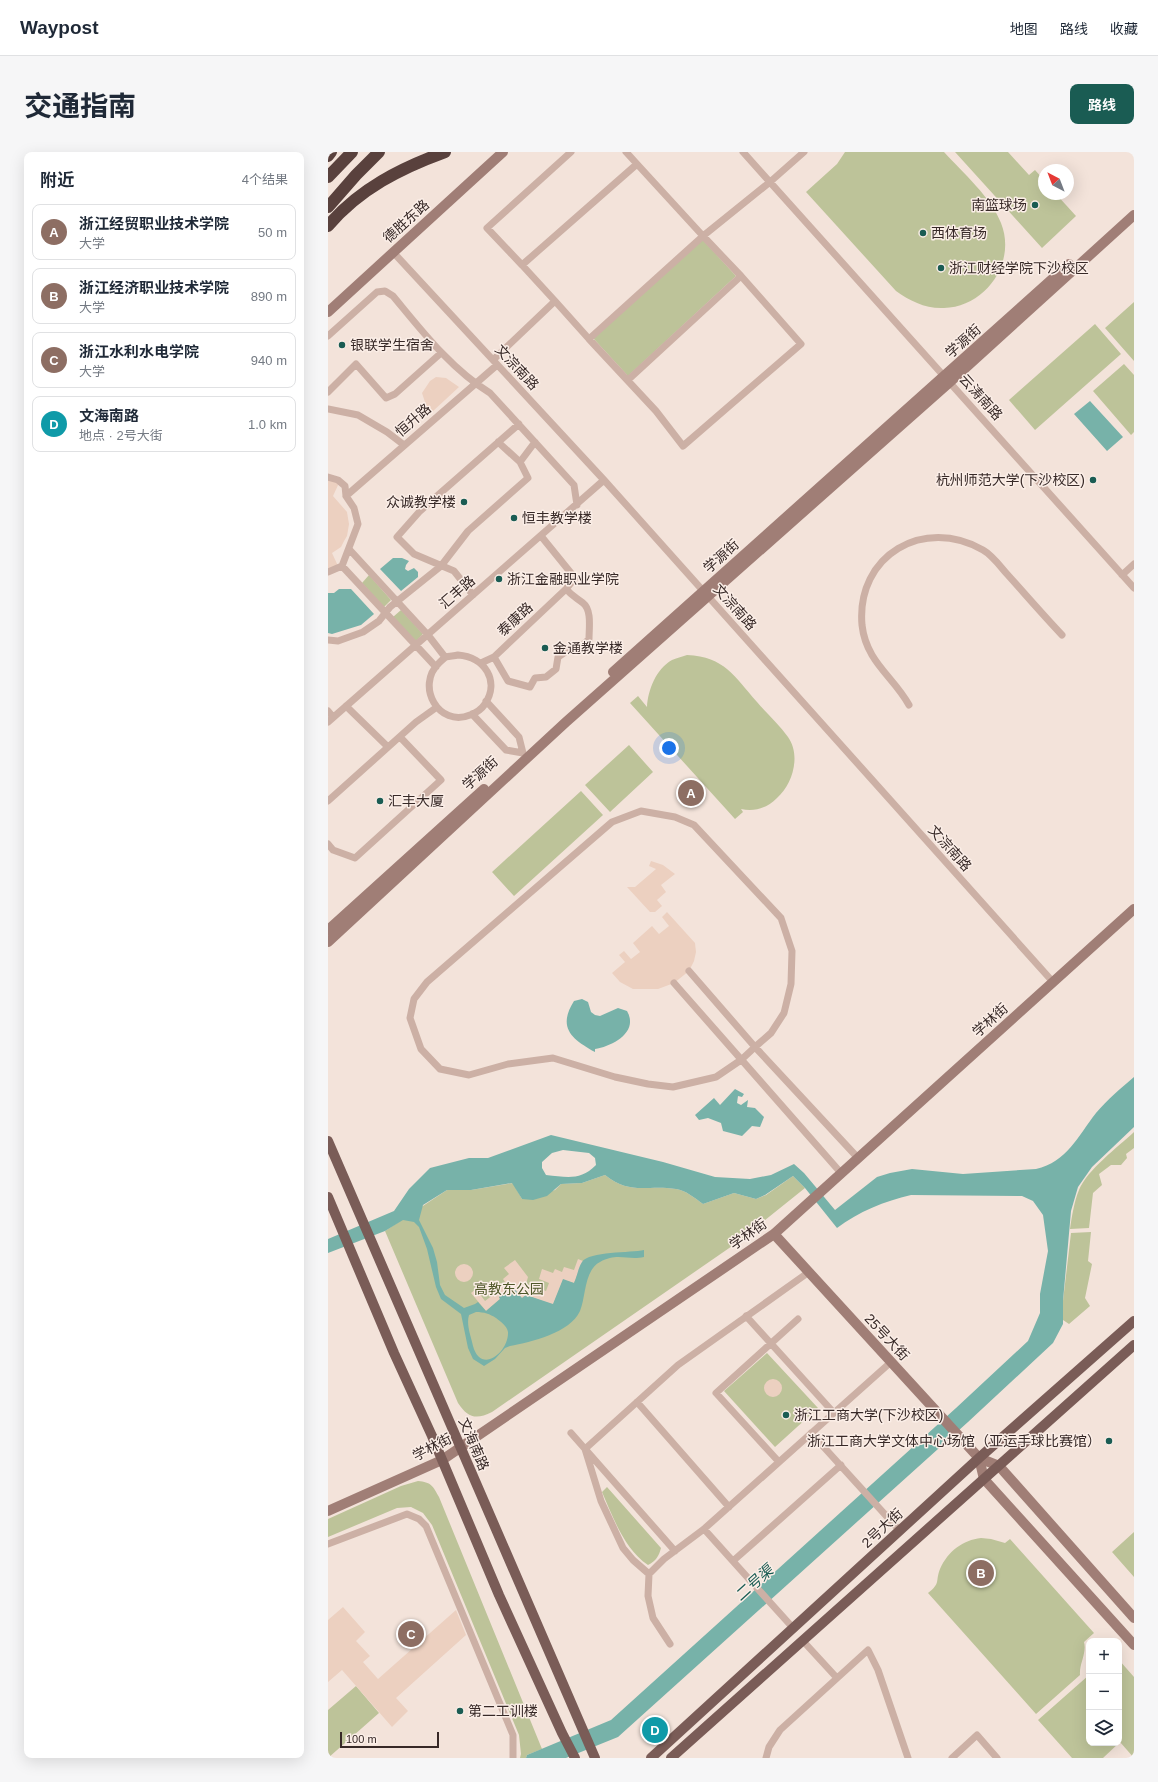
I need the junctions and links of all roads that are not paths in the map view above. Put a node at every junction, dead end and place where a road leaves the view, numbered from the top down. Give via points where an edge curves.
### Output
1 (331, 152) edge
2 (351, 152) edge
3 (379, 152) edge
4 (445, 152) edge
5 (503, 152) edge
6 (571, 152) edge
7 (626, 152) edge
8 (743, 152) edge
9 (804, 152) edge
10 (328, 156) edge
11 (328, 163) edge
12 (637, 164) junction
13 (328, 177) edge
14 (770, 182) junction
15 (328, 206) edge
16 (1134, 206) edge
17 (1134, 214) edge
18 (328, 226) edge
19 (703, 236) junction
20 (393, 252) junction
21 (522, 265) junction
22 (741, 276) junction
23 (555, 302) junction
24 (328, 312) edge
25 (328, 336) edge
26 (589, 339) junction
27 (441, 353) junction
28 (495, 362) junction
29 (948, 379) junction
30 (628, 380) junction
31 (475, 384) junction
32 (328, 392) edge
33 (328, 409) edge
34 (518, 424) junction
35 (498, 442) junction
36 (535, 442) junction
37 (404, 445) junction
38 (520, 462) junction
39 (328, 477) edge
40 (604, 480) junction
41 (346, 496) junction
42 (577, 505) junction
43 (541, 536) junction
44 (349, 549) junction
45 (1134, 564) edge
46 (342, 566) junction
47 (328, 572) edge
48 (1122, 574) junction
49 (1134, 588) edge
50 (566, 590) junction
51 (706, 594) junction
52 (473, 595) junction
53 (428, 635) junction
54 (1062, 635) dead end
55 (328, 640) edge
56 (416, 646) junction
57 (445, 657) junction
58 (494, 657) junction
59 (481, 663) junction
60 (436, 667) junction
61 (486, 701) junction
62 (910, 705) dead end
63 (346, 706) junction
64 (437, 707) junction
65 (328, 711) edge
66 (472, 714) junction
67 (331, 720) edge
68 (400, 737) junction
69 (388, 747) junction
70 (524, 753) junction
71 (328, 801) edge
72 (328, 844) edge
73 (1134, 909) edge
74 (328, 930) edge
75 (328, 942) edge
76 (689, 971) dead end
77 (1053, 982) junction
78 (674, 983) dead end
79 (755, 1048) junction
80 (741, 1060) junction
81 (328, 1141) edge
82 (858, 1158) junction
83 (841, 1173) junction
84 (328, 1197) edge
85 (774, 1234) junction
86 (809, 1272) junction
87 (746, 1316) junction
88 (798, 1319) dead end
89 (1134, 1321) edge
90 (771, 1343) junction
91 (1134, 1345) edge
92 (891, 1362) junction
93 (637, 1402) junction
94 (834, 1413) junction
95 (570, 1433) dead end
96 (811, 1433) junction
97 (460, 1448) junction
98 (585, 1449) junction
99 (979, 1458) junction
100 (442, 1460) junction
101 (779, 1462) junction
102 (841, 1466) junction
103 (999, 1466) junction
104 (984, 1479) junction
105 (729, 1507) junction
106 (328, 1511) edge
107 (704, 1529) junction
108 (900, 1531) junction
109 (328, 1544) edge
110 (675, 1551) junction
111 (733, 1561) junction
112 (649, 1574) junction
113 (1134, 1618) edge
114 (794, 1629) junction
115 (803, 1641) junction
116 (670, 1644) dead end
117 (1134, 1645) edge
118 (837, 1678) junction
119 (513, 1758) edge
120 (575, 1758) edge
121 (595, 1758) edge
122 (651, 1758) edge
123 (671, 1758) edge
124 (766, 1758) edge
125 (908, 1758) edge
126 (952, 1758) edge
127 (997, 1758) edge

1 - 10 highway
2 - 11 highway
2 - 13 highway
3 - 15 highway
4 - 18 highway via 390,176 367,190
5 - 20 main road, 德胜东路
6 - 21 street via 487,228
7 - 12 street
8 - 14 street, 云涛南路
9 - 14 street
12 - 19 street
12 - 21 street
14 - 19 street
14 - 29 street, 云涛南路
16 - 29 main road, 学源街
17 - 29 main road
19 - 22 street
19 - 26 street
20 - 24 main road, 德胜东路
20 - 28 street, 文淙南路
21 - 23 street
22 - 30 street
22 - 30 street via 801,344 683,446
23 - 26 street
23 - 28 street, 恒升路
25 - 27 street via 377,292 385,291 393,296
26 - 30 street
27 - 31 street
27 - 32 street via 395,394 386,398 356,364
28 - 31 street, 恒升路
28 - 40 street, 文淙南路
29 - 48 street, 云涛南路
29 - 51 main road, 学源街
31 - 34 street via 490,393
31 - 37 street, 恒升路
33 - 37 street via 358,416
34 - 35 street
34 - 36 street
35 - 38 street
35 - 52 street via 420,511 397,537 414,554 454,570
36 - 38 street
36 - 42 street via 574,485
37 - 41 street, 恒升路
38 - 55 street via 528,478 468,530 441,566 363,632 338,641
39 - 41 street via 338,480 345,486
40 - 42 street, 汇丰路
40 - 51 street, 文淙南路
41 - 44 street via 354,508 358,524
42 - 43 street, 汇丰路
43 - 50 street, 泰康路 via 575,578
43 - 52 street, 汇丰路
44 - 46 street
44 - 53 street
45 - 48 street
46 - 47 street
46 - 56 street
48 - 49 street, 云涛南路
50 - 58 street, 泰康路
50 - 58 street via 589,609 589,639 584,644 571,648 558,657 556,669 546,677 535,678 530,687 508,681
51 - 70 main road, 学源街
51 - 75 main road
51 - 77 street, 文淙南路
52 - 53 street, 汇丰路
53 - 56 street, 汇丰路
53 - 57 street
54 - 62 street via 985,551 965,541 939,536 911,542 888,554 872,574 864,595 862,626 870,651 880,669
56 - 60 street
56 - 63 street, 汇丰路
57 - 59 street via 466,656
57 - 60 street
58 - 59 street, 泰康路
59 - 61 street via 490,679 491,689
60 - 64 street via 429,684 430,694
61 - 66 street
61 - 70 street via 519,737
63 - 67 street, 汇丰路
63 - 69 street
64 - 66 street via 448,715 458,717
64 - 68 street
65 - 67 street
66 - 70 street via 506,750
68 - 69 street
68 - 72 street via 441,780 355,858 333,850
69 - 71 street
70 - 74 main road, 学源街
73 - 77 main road, 学林街
76 - 79 street
77 - 82 main road, 学林街
78 - 80 street
79 - 80 street
79 - 80 street via 771,1033 784,1013 791,984 792,951 781,918 694,824 675,817 641,812 612,822 427,982 414,999 410,1018 421,1049 440,1068 469,1075 508,1064 553,1058 615,1077 673,1087 716,1077
79 - 82 street
80 - 83 street
81 - 97 main road, 文海南路
82 - 83 main road, 学林街
83 - 85 main road, 学林街
84 - 100 main road
85 - 86 main road, 25号大街
85 - 97 main road, 学林街
86 - 87 street
86 - 92 main road, 25号大街
87 - 90 street
87 - 93 street via 678,1365
88 - 90 street
89 - 99 main road, 2号大街
90 - 94 street
90 - 101 street via 716,1393
91 - 103 main road
92 - 94 street
92 - 99 main road, 25号大街
93 - 98 street
93 - 105 street
94 - 96 street
95 - 98 street
96 - 101 street
96 - 102 street
97 - 100 main road, 学林街
97 - 121 main road, 文海南路
98 - 110 street
98 - 112 street via 601,1501 623,1548
99 - 103 main road, 25号大街
99 - 104 main road, 25号大街
99 - 108 main road, 2号大街
100 - 106 main road, 学林街
100 - 120 main road via 499,1595
101 - 105 street
102 - 108 street
102 - 111 street
103 - 104 main road
103 - 113 main road, 25号大街
104 - 115 main road
104 - 117 main road, 25号大街
105 - 107 street
107 - 110 street
107 - 111 street
108 - 114 main road, 2号大街
109 - 119 street via 407,1514 419,1519 426,1526 513,1735
110 - 112 street
111 - 114 street
112 - 116 street via 648,1596 653,1618
114 - 122 main road, 2号大街
115 - 118 street
115 - 123 main road
118 - 124 street via 780,1730 769,1747
118 - 125 street via 868,1650 878,1670
126 - 127 street via 977,1735

